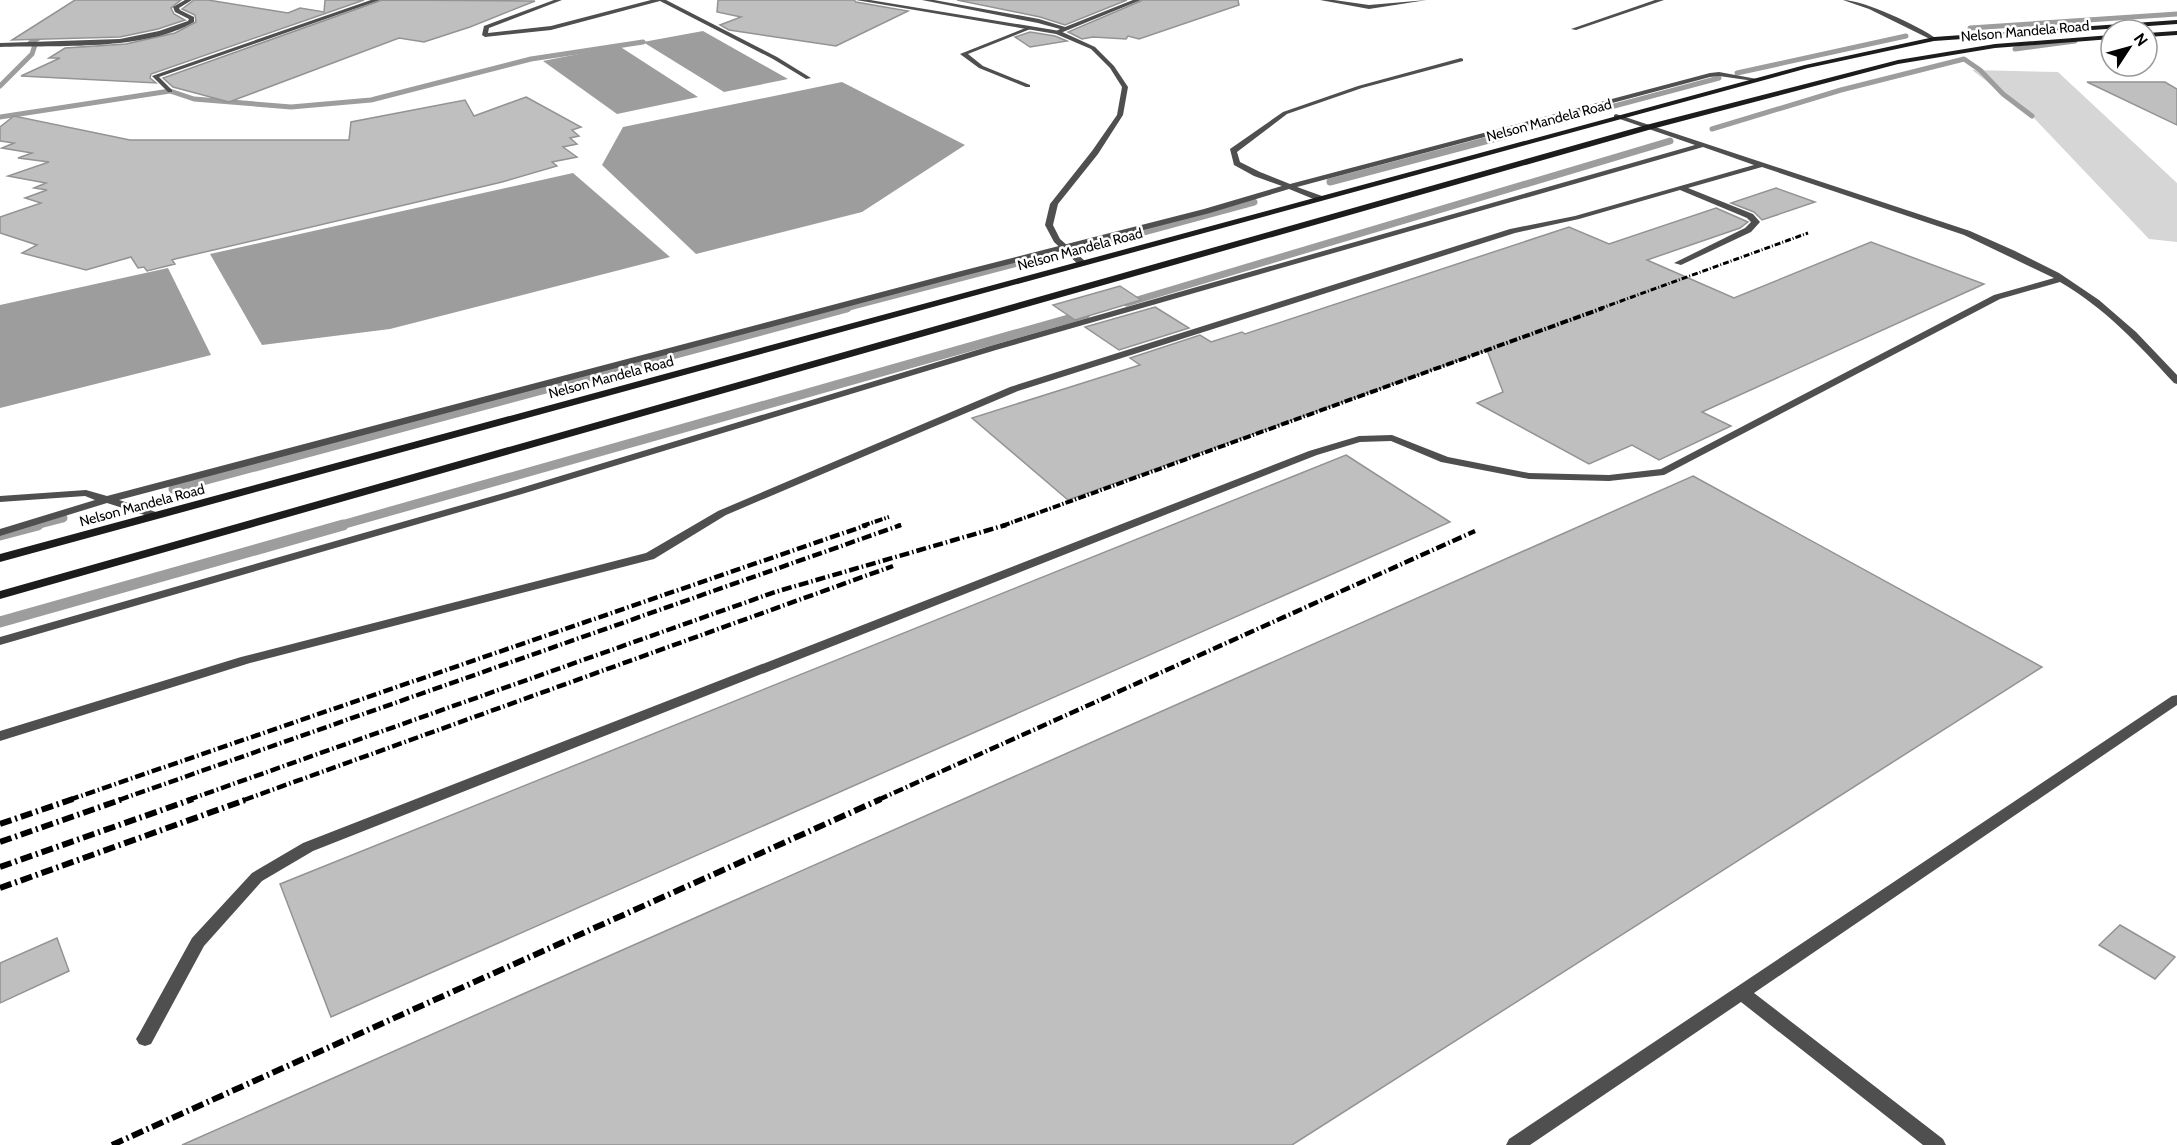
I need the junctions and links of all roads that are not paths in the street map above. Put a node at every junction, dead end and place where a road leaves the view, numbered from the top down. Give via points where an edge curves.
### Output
1 (189, 0) edge
2 (377, 0) edge
3 (559, 0) edge
4 (660, 0) edge
5 (859, 0) edge
6 (925, 0) edge
7 (1138, 0) edge
8 (1323, 0) edge
9 (1424, 0) edge
10 (1661, 0) edge
11 (1846, 0) edge
12 (2177, 22) edge
13 (1030, 28) junction
14 (1574, 29) dead end
15 (1062, 31) junction
16 (2177, 33) edge
17 (2159, 34) edge
18 (1934, 39) junction
19 (2099, 39) edge
20 (0, 45) edge
21 (1461, 60) dead end
22 (808, 78) dead end
23 (1754, 80) junction
24 (1028, 86) dead end
25 (170, 91) dead end
26 (1616, 116) junction
27 (1649, 127) junction
28 (1703, 145) junction
29 (1762, 165) junction
30 (1291, 187) junction
31 (1682, 188) junction
32 (1319, 198) junction
33 (1065, 247) junction
34 (1082, 263) junction
35 (1678, 263) dead end
36 (2060, 279) junction
37 (2177, 381) edge
38 (0, 499) edge
39 (106, 500) junction
40 (155, 515) junction
41 (0, 532) edge
42 (0, 558) edge
43 (0, 595) edge
44 (0, 641) edge
45 (2177, 699) edge
46 (0, 736) edge
47 (1741, 992) junction
48 (145, 1039) dead end
49 (1515, 1145) edge
50 (1937, 1145) edge

1 - 20 street via 176,7 192,18 191,22 143,37
2 - 25 street via 155,76
3 - 4 street via 486,27 485,35 551,28
4 - 22 street
5 - 13 street
6 - 15 street via 1039,21
7 - 15 street
8 - 9 street via 1369,7
10 - 14 street
11 - 18 street
12 - 18 main road, Nelson Mandela Road
13 - 15 street
13 - 24 street via 963,54 981,67
15 - 33 street via 1093,48 1125,87 1120,115 1054,204 1049,225
16 - 17 main road
18 - 23 main road, Nelson Mandela Road
19 - 27 main road, Nelson Mandela Road via 1995,46 1898,62
21 - 30 street via 1360,87 1284,113 1233,151 1237,163
23 - 26 main road, Nelson Mandela Road
23 - 30 street via 1710,75
26 - 27 street
26 - 32 main road, Nelson Mandela Road
27 - 28 street
27 - 43 main road, Nelson Mandela Road
28 - 29 street
28 - 44 street via 993,348 518,492
29 - 31 street
29 - 36 street via 1967,233
30 - 32 street
30 - 33 street
31 - 35 street via 1756,222 1748,230
31 - 46 street via 1577,219 1513,231 1014,389 722,513 650,556 246,660
32 - 34 main road, Nelson Mandela Road
33 - 34 street
33 - 39 street
34 - 40 main road, Nelson Mandela Road
36 - 37 street via 2083,292 2134,334
36 - 48 street via 1997,297 1664,472 1609,478 1529,477 1445,460 1392,438 1359,439 1313,453 319,842 257,877 198,942
38 - 39 street via 86,493
39 - 40 street
39 - 41 street
40 - 42 main road, Nelson Mandela Road
45 - 47 street
47 - 49 street
47 - 50 street

